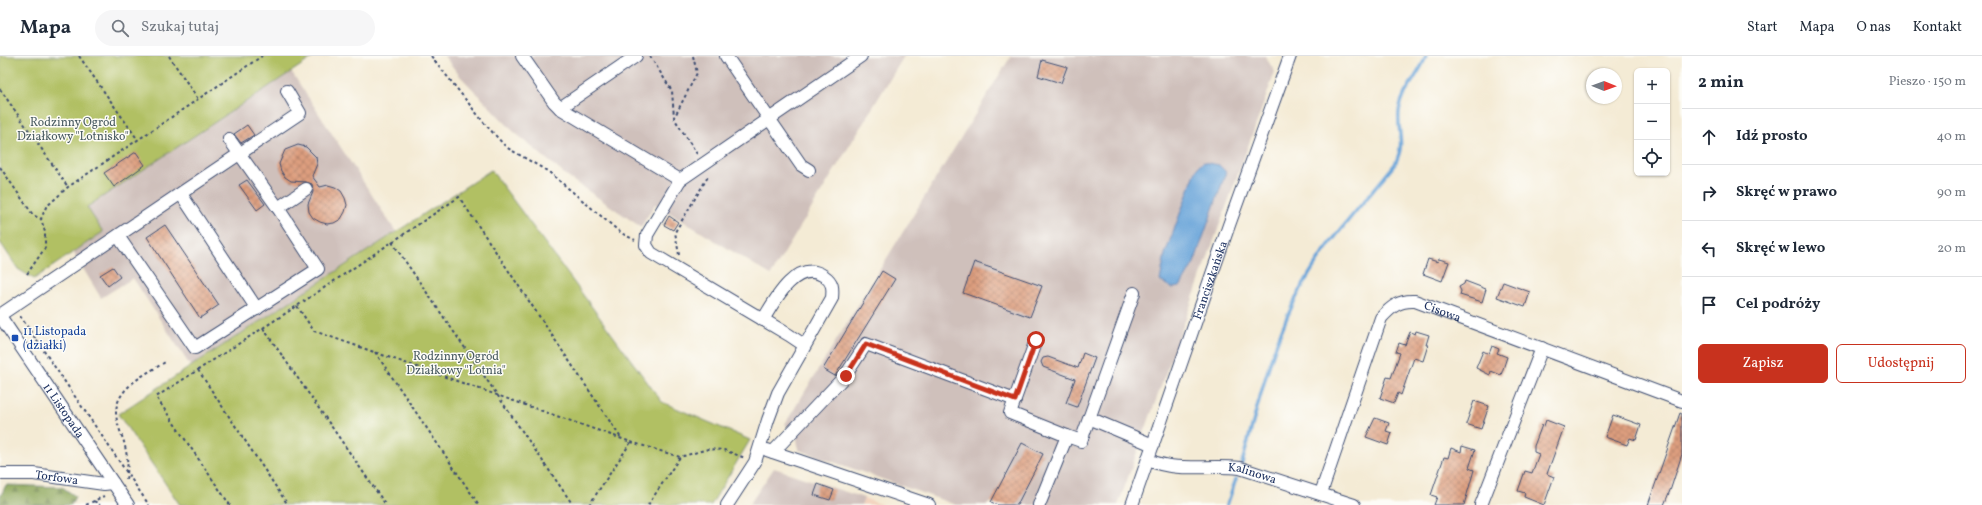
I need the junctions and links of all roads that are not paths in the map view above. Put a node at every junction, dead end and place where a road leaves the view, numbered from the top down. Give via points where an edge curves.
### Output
1 (522, 56) edge
2 (636, 56) edge
3 (726, 56) edge
4 (861, 56) edge
5 (1290, 56) edge
6 (287, 92) dead end
7 (560, 108) junction
8 (768, 119) junction
9 (229, 139) dead end
10 (241, 153) junction
11 (809, 170) dead end
12 (680, 180) junction
13 (306, 189) dead end
14 (181, 194) junction
15 (278, 208) junction
16 (118, 236) junction
17 (1134, 293) dead end
18 (257, 309) junction
19 (0, 315) edge
20 (763, 320) junction
21 (1036, 340) dead end
22 (804, 345) junction
23 (1542, 348) junction
24 (1015, 400) junction
25 (1682, 401) edge
26 (1089, 418) junction
27 (1067, 436) junction
28 (1153, 445) junction
29 (760, 447) junction
30 (773, 452) junction
31 (1148, 460) junction
32 (0, 474) edge
33 (115, 486) junction
34 (1321, 493) junction
35 (128, 505) edge
36 (727, 505) edge
37 (929, 505) edge
38 (1039, 505) edge
39 (1132, 505) edge
40 (1354, 505) edge
41 (1481, 505) edge

1 - 7 street
2 - 7 street
3 - 8 street
4 - 8 street
5 - 28 street, Franciszkańska
6 - 10 street via 300,113
7 - 12 street
8 - 11 street via 801,165
8 - 12 street
9 - 10 street
10 - 14 street
10 - 15 street
12 - 20 street via 648,235 646,245 652,253
13 - 15 street
14 - 16 street
14 - 18 street
15 - 18 street via 318,269
16 - 18 street via 195,348
16 - 19 street
17 - 26 street
19 - 33 street, 11 Listopada
20 - 22 street
20 - 22 street via 786,285 809,272 821,274 833,287 832,298
21 - 24 street
22 - 29 street via 778,393
23 - 25 street, Cisowa
23 - 34 street, Cisowa via 1415,301 1404,300 1390,307 1381,318
23 - 41 street
24 - 27 street via 1010,413
24 - 30 street via 866,344 846,376
26 - 27 street via 1080,442
26 - 28 street
27 - 38 street
28 - 31 street, Franciszkańska
29 - 30 street
29 - 36 street via 755,462
30 - 37 street
31 - 34 street, Kalinowa via 1181,469 1224,466 1240,468
31 - 39 street, Franciszkańska
32 - 33 street, Torfowa via 34,474
33 - 35 street, 11 Listopada
34 - 40 street, Kalinowa

